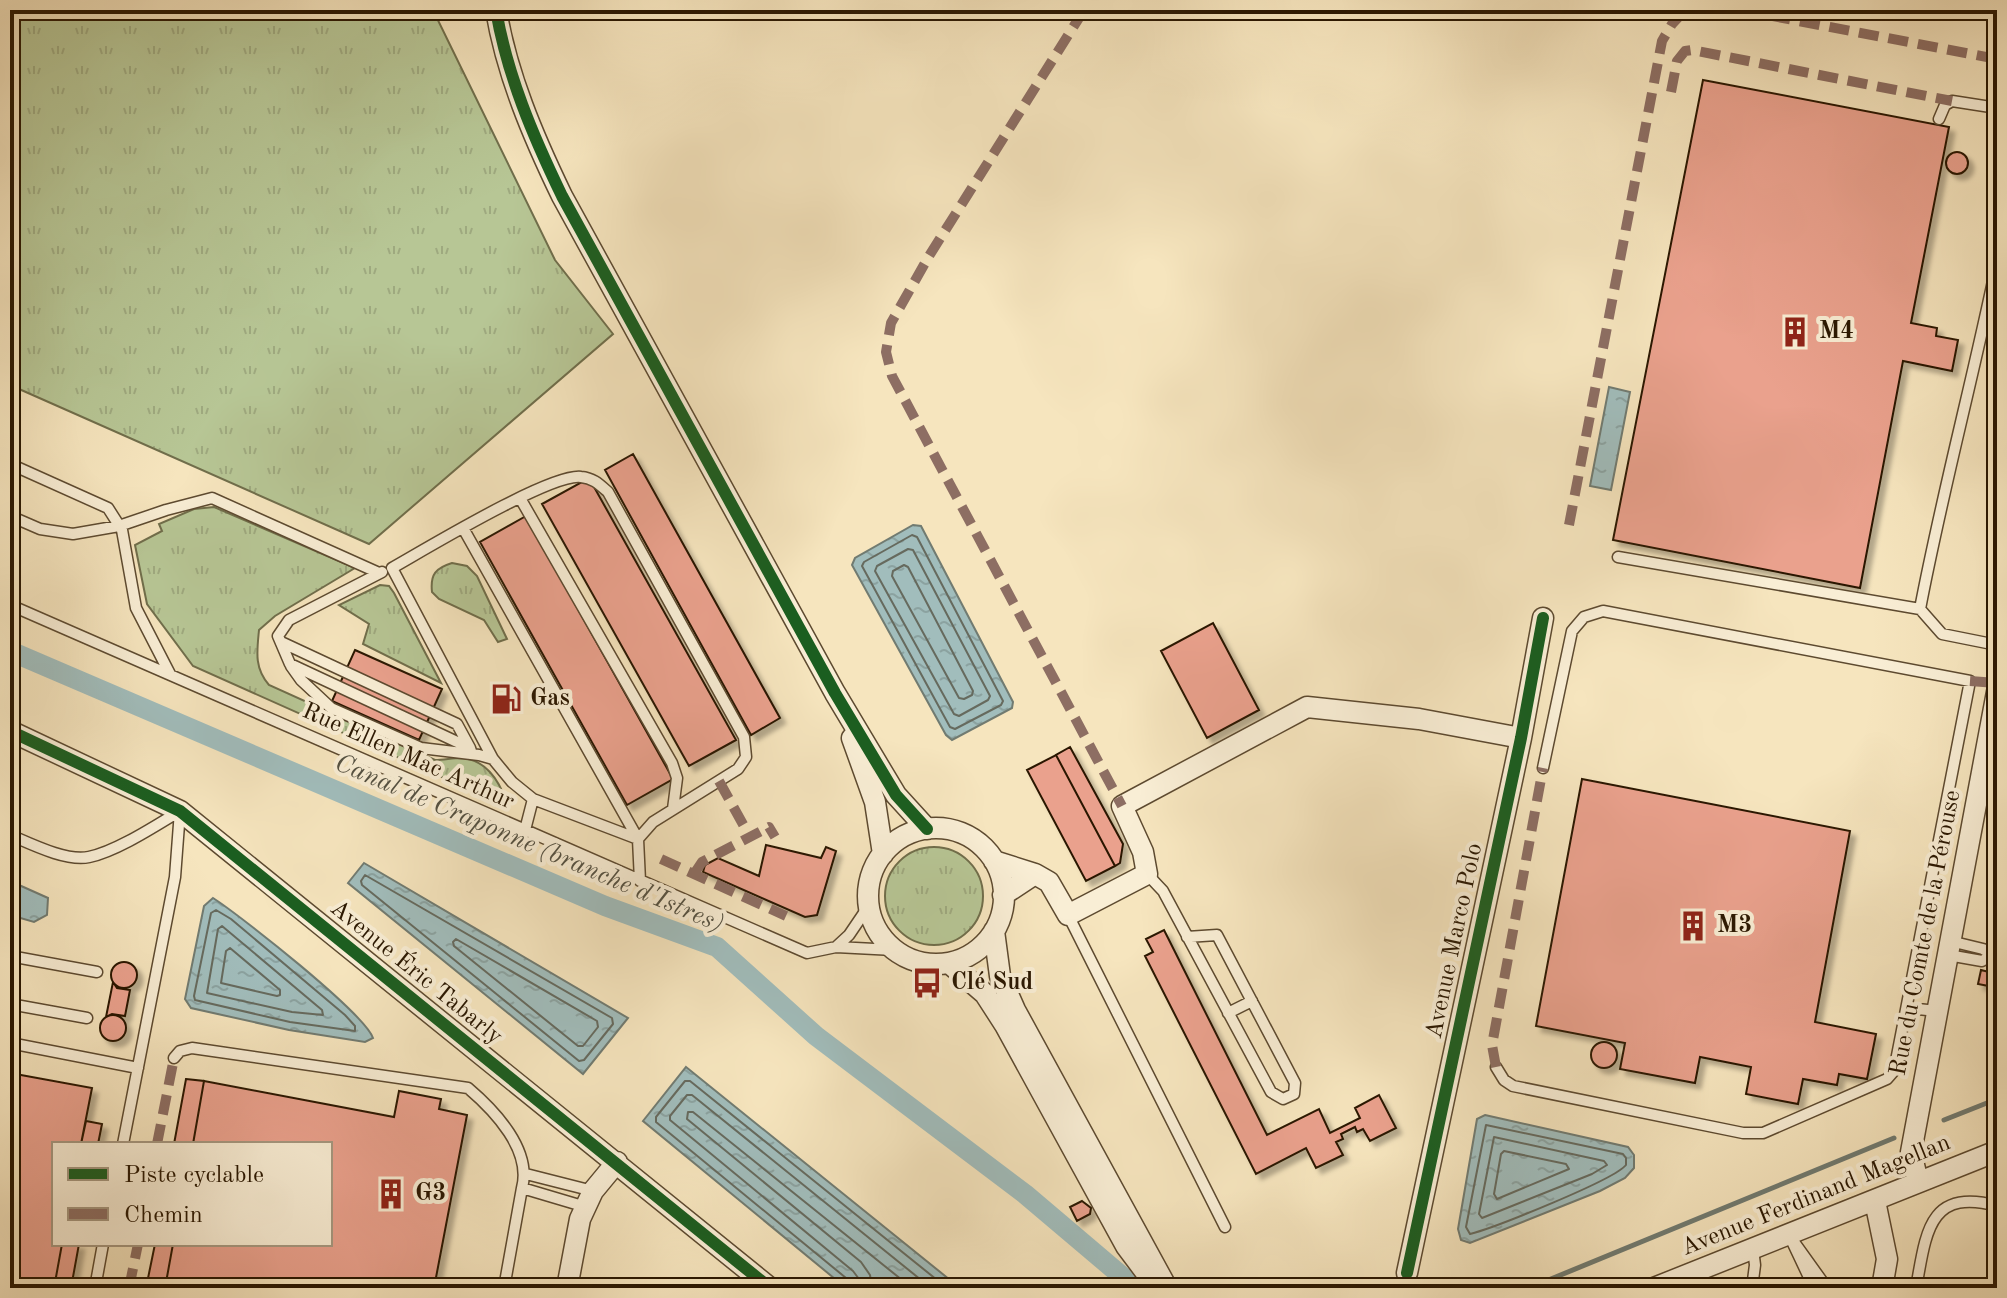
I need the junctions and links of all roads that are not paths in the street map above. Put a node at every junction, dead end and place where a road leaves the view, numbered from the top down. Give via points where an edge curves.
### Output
1 (496, 10) edge
2 (1997, 108) edge
3 (1939, 119) dead end
4 (1997, 262) edge
5 (10, 464) edge
6 (520, 498) junction
7 (10, 516) edge
8 (119, 526) junction
9 (463, 528) junction
10 (1618, 557) dead end
11 (392, 568) junction
12 (379, 573) junction
13 (10, 605) edge
14 (1920, 609) junction
15 (1543, 618) dead end
16 (281, 642) junction
17 (1997, 645) edge
18 (290, 664) junction
19 (170, 674) junction
20 (1997, 692) edge
21 (835, 693) junction
22 (10, 731) edge
23 (1993, 736) edge
24 (1521, 738) junction
25 (471, 751) junction
26 (493, 759) junction
27 (1543, 768) dead end
28 (533, 799) junction
29 (673, 809) junction
30 (180, 811) junction
31 (927, 829) junction
32 (525, 830) junction
33 (10, 835) edge
34 (638, 839) junction
35 (883, 854) junction
36 (994, 861) junction
37 (1035, 874) junction
38 (1147, 874) junction
39 (640, 881) junction
40 (1003, 895) junction
41 (868, 907) junction
42 (1068, 915) junction
43 (994, 931) junction
44 (1997, 931) edge
45 (1187, 937) junction
46 (836, 947) junction
47 (1949, 948) junction
48 (894, 950) junction
49 (10, 956) edge
50 (949, 963) junction
51 (97, 972) dead end
52 (1252, 1001) junction
53 (10, 1004) edge
54 (1908, 1008) junction
55 (1937, 1011) junction
56 (1228, 1013) junction
57 (87, 1018) dead end
58 (10, 1043) edge
59 (174, 1058) dead end
60 (1496, 1067) dead end
61 (138, 1068) junction
62 (123, 1142) edge
63 (1997, 1151) edge
64 (617, 1162) junction
65 (526, 1174) junction
66 (1918, 1182) junction
67 (522, 1188) junction
68 (589, 1199) junction
69 (1875, 1201) junction
70 (1997, 1206) edge
71 (1225, 1227) dead end
72 (1789, 1235) junction
73 (103, 1246) edge
74 (1753, 1249) junction
75 (1407, 1273) dead end
76 (755, 1284) edge
77 (95, 1288) edge
78 (504, 1288) edge
79 (567, 1288) edge
80 (1157, 1288) edge
81 (1167, 1288) edge
82 (1654, 1288) edge
83 (1752, 1288) edge
84 (1814, 1288) edge
85 (1827, 1288) edge
86 (1882, 1288) edge
87 (1916, 1288) edge

1 - 21 street via 515,86 562,196
2 - 3 lane via 1952,101
4 - 14 lane
5 - 8 lane via 108,508
6 - 9 lane
6 - 29 lane via 672,763 677,778
6 - 29 lane via 578,476 595,480 608,492 744,737 746,757 738,769
7 - 8 lane via 40,529 73,534
8 - 12 lane via 212,498
8 - 19 lane via 136,608
9 - 11 lane
9 - 34 lane
10 - 14 lane
11 - 12 lane
11 - 26 lane
12 - 16 lane via 289,620 278,636
13 - 19 lane, Rue Ellen Mac Arthur
14 - 17 lane via 1942,634
15 - 24 street, Avenue Marco Polo
16 - 18 lane
16 - 25 lane via 457,724
18 - 25 lane
18 - 25 lane via 331,708 421,748
19 - 32 lane, Rue Ellen Mac Arthur
20 - 23 street, Rue du Comte de la Pérouse
21 - 31 street via 896,795
21 - 35 street via 875,802
22 - 30 street, Avenue Éric Tabarly
23 - 47 street, Rue du Comte de la Pérouse
24 - 38 street via 1419,719 1307,707 1122,806
24 - 75 street, Avenue Marco Polo
25 - 26 lane
26 - 28 lane
27 - 54 lane via 1572,631 1584,617 1603,611 1970,681
28 - 32 lane
28 - 34 lane
29 - 34 lane
30 - 33 lane via 87,858 52,853
30 - 61 lane via 175,877
30 - 64 street, Avenue Éric Tabarly
31 - 35 street via 895,842
31 - 36 street via 965,835
32 - 39 lane, Rue Ellen Mac Arthur
34 - 39 lane
35 - 41 street via 873,870
36 - 37 street
36 - 40 street
37 - 40 street
37 - 42 street via 1049,882
38 - 42 street
38 - 45 lane via 1163,891
39 - 46 lane, Rue Ellen Mac Arthur via 807,953
40 - 43 street
41 - 46 lane
41 - 48 street via 882,938
42 - 71 lane
43 - 50 street via 967,957
43 - 81 street via 1000,976 1015,1010
44 - 47 lane via 1992,955 1982,961
45 - 52 lane via 1217,935
45 - 56 lane
46 - 48 lane, Rue Ellen Mac Arthur
47 - 55 street, Rue du Comte de la Pérouse
48 - 50 street via 920,963
49 - 51 lane
50 - 80 street via 985,994 1005,1025 1126,1246
52 - 56 lane
52 - 56 lane via 1295,1083 1294,1094 1283,1099 1271,1092
53 - 57 lane
54 - 55 lane
54 - 60 lane via 1894,1071 1887,1079 1763,1133 1513,1086
55 - 66 street, Rue du Comte de la Pérouse via 1911,1152
58 - 61 lane
59 - 65 lane via 192,1048 468,1088 491,1108 522,1157
61 - 62 lane
63 - 66 street, Avenue Ferdinand Magellan
64 - 68 street
64 - 76 street, Avenue Éric Tabarly
65 - 67 lane
65 - 68 lane
66 - 69 street, Avenue Ferdinand Magellan
67 - 68 lane
67 - 78 lane
68 - 79 street
69 - 72 street, Avenue Ferdinand Magellan
69 - 86 street via 1887,1259
70 - 87 lane via 1971,1200 1942,1209 1923,1253
72 - 74 street, Avenue Ferdinand Magellan
72 - 84 lane
72 - 85 lane
73 - 77 lane
74 - 82 street, Avenue Ferdinand Magellan
74 - 83 lane

